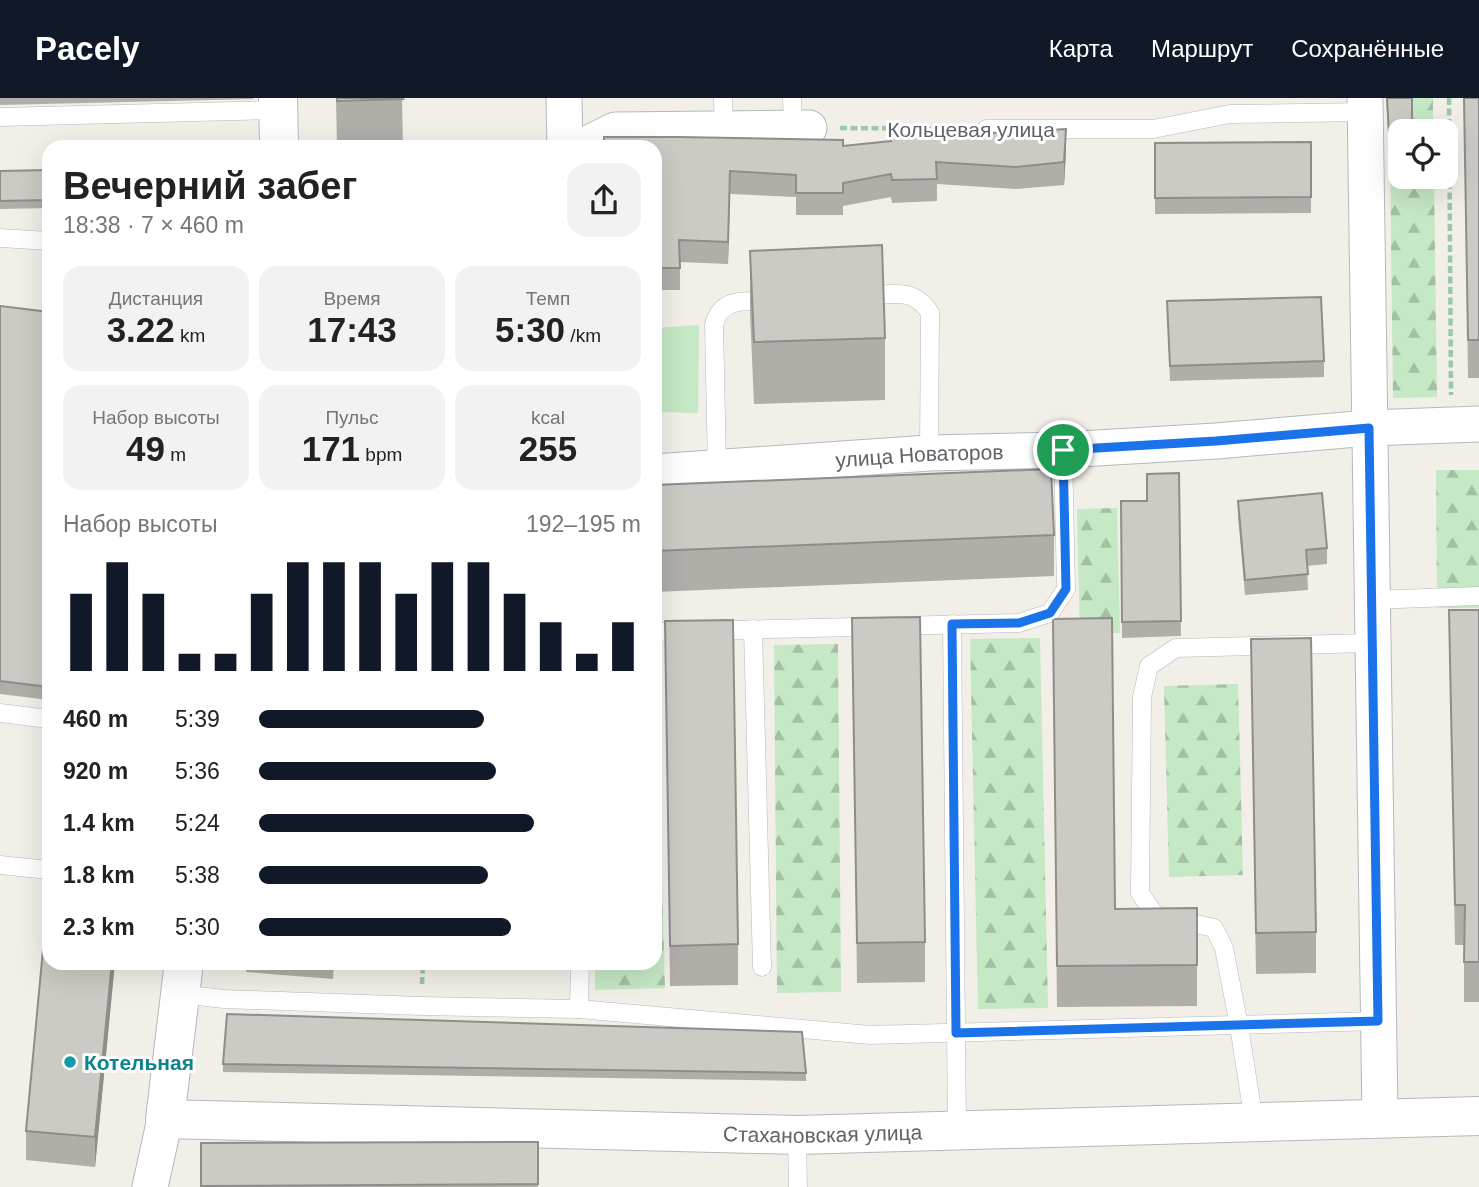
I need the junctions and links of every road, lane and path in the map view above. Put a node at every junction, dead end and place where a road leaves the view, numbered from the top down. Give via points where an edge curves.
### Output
1 (564, 98) edge
2 (1449, 98) edge
3 (1365, 105) edge
4 (1230, 106) edge
5 (724, 113) edge
6 (0, 117) edge
7 (278, 118) edge
8 (798, 118) edge
9 (986, 129) joint
10 (565, 140) edge
11 (595, 140) edge
12 (0, 238) edge
13 (42, 241) edge
14 (845, 297) edge
15 (792, 300) edge
16 (1465, 424) edge
17 (1369, 428) junction
18 (1063, 450) junction
19 (929, 453) junction
20 (718, 467) junction
21 (662, 471) edge
22 (1479, 596) edge
23 (1371, 600) junction
24 (952, 624) junction
25 (753, 629) junction
26 (662, 632) edge
27 (1371, 643) junction
28 (0, 713) edge
29 (42, 718) edge
30 (0, 865) edge
31 (42, 869) edge
32 (762, 967) dead end
33 (580, 970) edge
34 (182, 978) edge
35 (579, 1009) junction
36 (1378, 1021) junction
37 (1239, 1026) junction
38 (956, 1033) junction
39 (1479, 1115) edge
40 (1380, 1118) junction
41 (165, 1119) junction
42 (1254, 1122) junction
43 (957, 1130) junction
44 (797, 1135) junction
45 (150, 1187) edge
46 (798, 1187) edge

1 - 10 street
2 - 16 path
3 - 4 lane, Кольцевая улица
3 - 17 street
4 - 9 lane, Кольцевая улица via 1153,129
5 - 8 street
5 - 11 street via 615,130
6 - 7 lane
8 - 9 path, Кольцевая улица
12 - 13 lane
14 - 19 lane via 910,294 930,313
15 - 20 lane via 726,303 717,312
16 - 17 street, улица Новаторов
17 - 18 street, улица Новаторов
17 - 23 street
18 - 19 street, улица Новаторов
18 - 24 lane via 1066,589 1050,613 1019,623
19 - 20 street, улица Новаторов
20 - 21 street, улица Новаторов
22 - 23 lane
23 - 27 street
24 - 25 lane
24 - 38 lane
25 - 26 lane
25 - 32 lane
27 - 36 street
27 - 37 lane via 1176,648 1149,666 1142,697 1140,893 1155,915 1214,928 1224,948
28 - 29 lane
30 - 31 lane
33 - 35 lane
34 - 35 lane via 224,999
34 - 41 street
35 - 38 lane via 870,1035
36 - 37 lane
36 - 40 street
37 - 38 lane
37 - 42 lane
38 - 43 lane
39 - 40 street, Стахановская улица
40 - 42 street, Стахановская улица
41 - 44 street, Стахановская улица
41 - 45 street
42 - 43 street, Стахановская улица
43 - 44 street, Стахановская улица
44 - 46 lane

